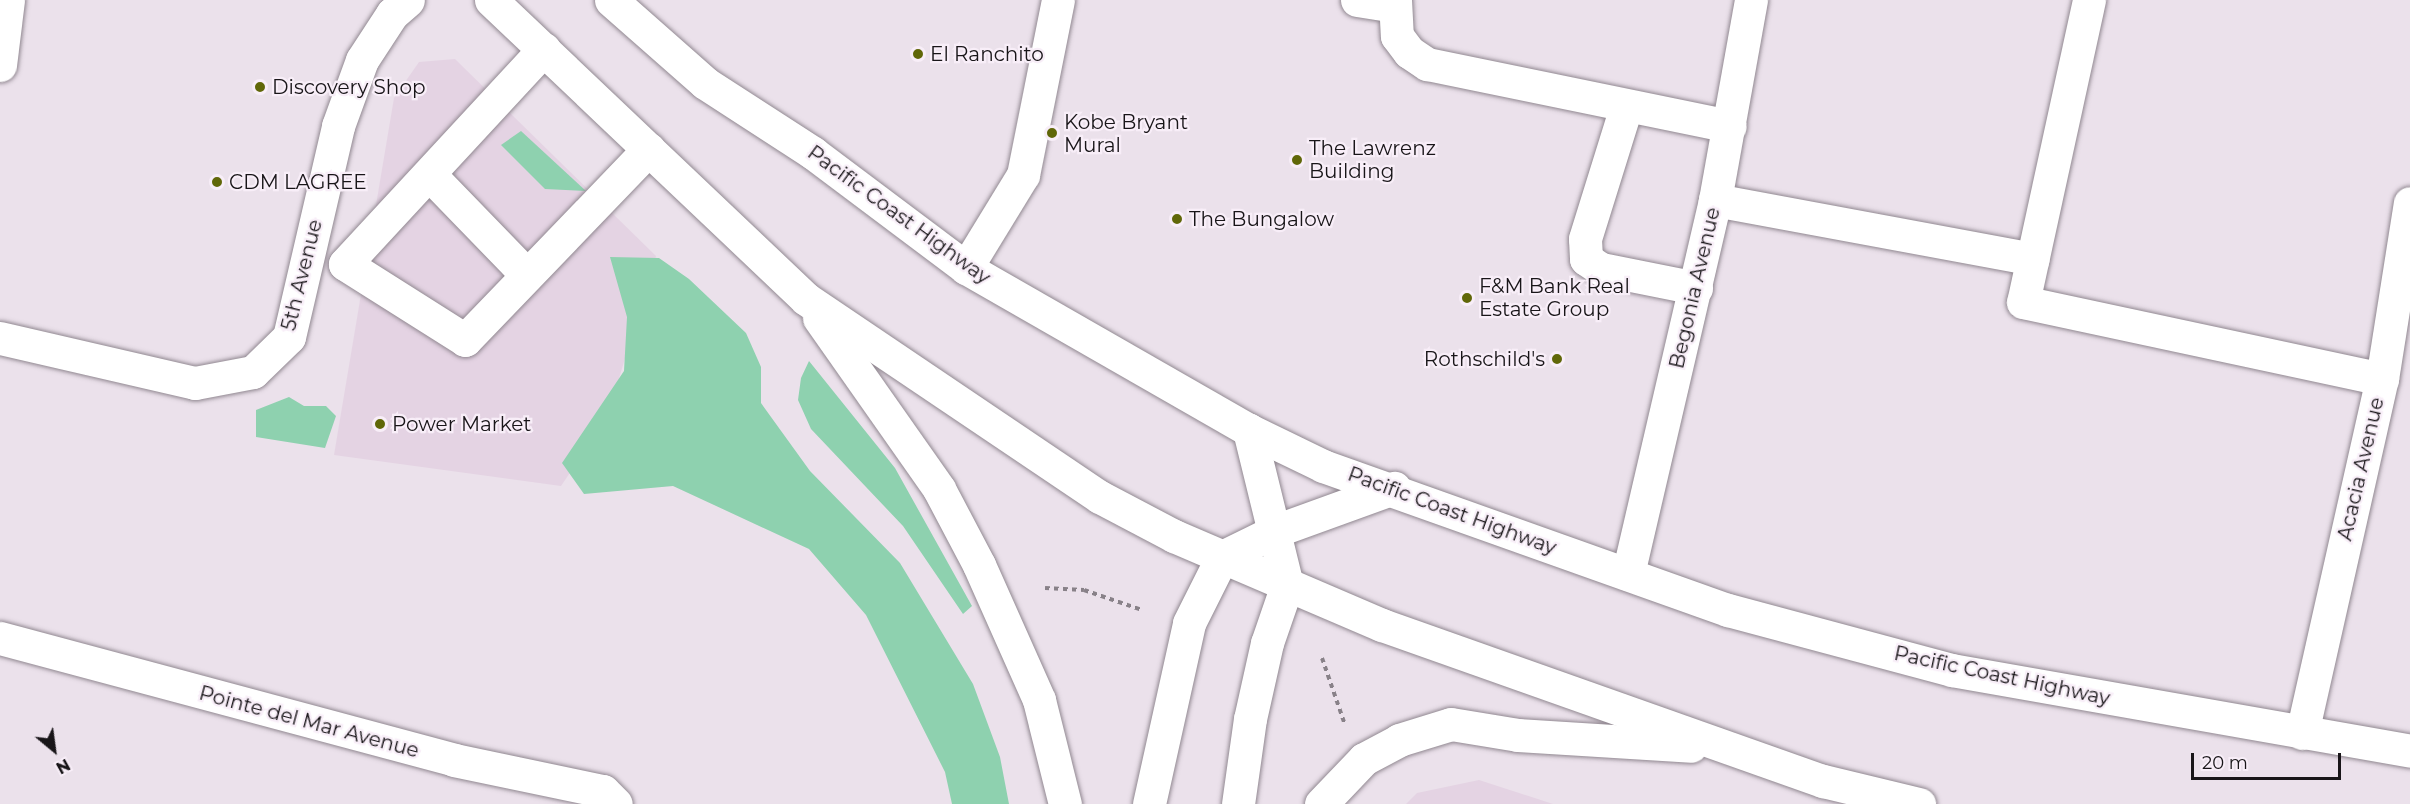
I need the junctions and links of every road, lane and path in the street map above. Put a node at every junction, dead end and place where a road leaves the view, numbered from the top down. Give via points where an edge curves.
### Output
1 (9, 0) edge
2 (408, 0) edge
3 (491, 0) edge
4 (611, 0) edge
5 (1058, 0) edge
6 (1357, 0) edge
7 (1751, 0) edge
8 (2089, 0) edge
9 (1395, 3) edge
10 (544, 50) junction
11 (0, 64) edge
12 (1626, 107) junction
13 (1730, 126) junction
14 (649, 150) junction
15 (429, 174) junction
16 (1715, 200) junction
17 (2410, 203) edge
18 (2033, 259) junction
19 (306, 262) junction
20 (345, 264) junction
21 (966, 268) junction
22 (525, 274) junction
23 (1695, 288) junction
24 (806, 299) junction
25 (0, 338) edge
26 (2393, 362) edge
27 (1249, 430) junction
28 (1394, 488) junction
29 (1275, 531) junction
30 (1222, 557) junction
31 (1628, 574) junction
32 (1287, 585) junction
33 (1045, 588) dead end
34 (1142, 610) dead end
35 (0, 638) edge
36 (1322, 658) dead end
37 (1347, 729) dead end
38 (2302, 733) junction
39 (1731, 749) junction
40 (2410, 751) edge
41 (616, 804) edge
42 (1065, 804) edge
43 (1149, 804) edge
44 (1238, 804) edge
45 (1321, 804) edge
46 (1919, 804) edge

1 - 11 main road
2 - 19 main road, 5th Avenue via 392,14 362,60 338,126
3 - 10 main road
4 - 21 main road, Pacific Coast Highway via 705,83 813,153
5 - 21 main road via 1041,97 1020,182
6 - 9 main road
7 - 13 main road, Begonia Avenue
8 - 18 main road
9 - 12 main road via 1397,36 1409,52 1427,64
10 - 14 main road
10 - 15 main road
12 - 13 main road
12 - 23 main road via 1585,239 1586,259 1600,269
13 - 16 main road, Begonia Avenue
14 - 22 main road
14 - 24 main road
15 - 20 main road
15 - 22 main road
16 - 18 main road
16 - 23 main road, Begonia Avenue
17 - 26 main road, Acacia Avenue
18 - 26 main road via 2023,302
19 - 20 main road
19 - 25 main road, 5th Avenue via 289,337 253,372 195,383
20 - 22 main road via 465,340
21 - 27 main road, Pacific Coast Highway
23 - 31 main road, Begonia Avenue
24 - 30 main road via 1100,497
24 - 42 main road via 939,489 979,565 1039,700
26 - 38 main road, Acacia Avenue
27 - 28 main road, Pacific Coast Highway via 1323,465
27 - 29 main road
28 - 29 main road
28 - 31 main road, Pacific Coast Highway
29 - 30 main road
29 - 32 main road
30 - 32 main road
30 - 43 main road via 1189,623
31 - 38 main road, Pacific Coast Highway via 1728,610 1952,670
32 - 39 main road via 1393,629
32 - 44 main road via 1267,643
33 - 34 path via 1084,590
35 - 41 main road, Pointe del Mar Avenue via 454,760 603,790
36 - 37 path
38 - 40 main road, Pacific Coast Highway
39 - 45 main road via 1518,735 1451,724 1399,740 1364,759
39 - 46 main road via 1823,781

